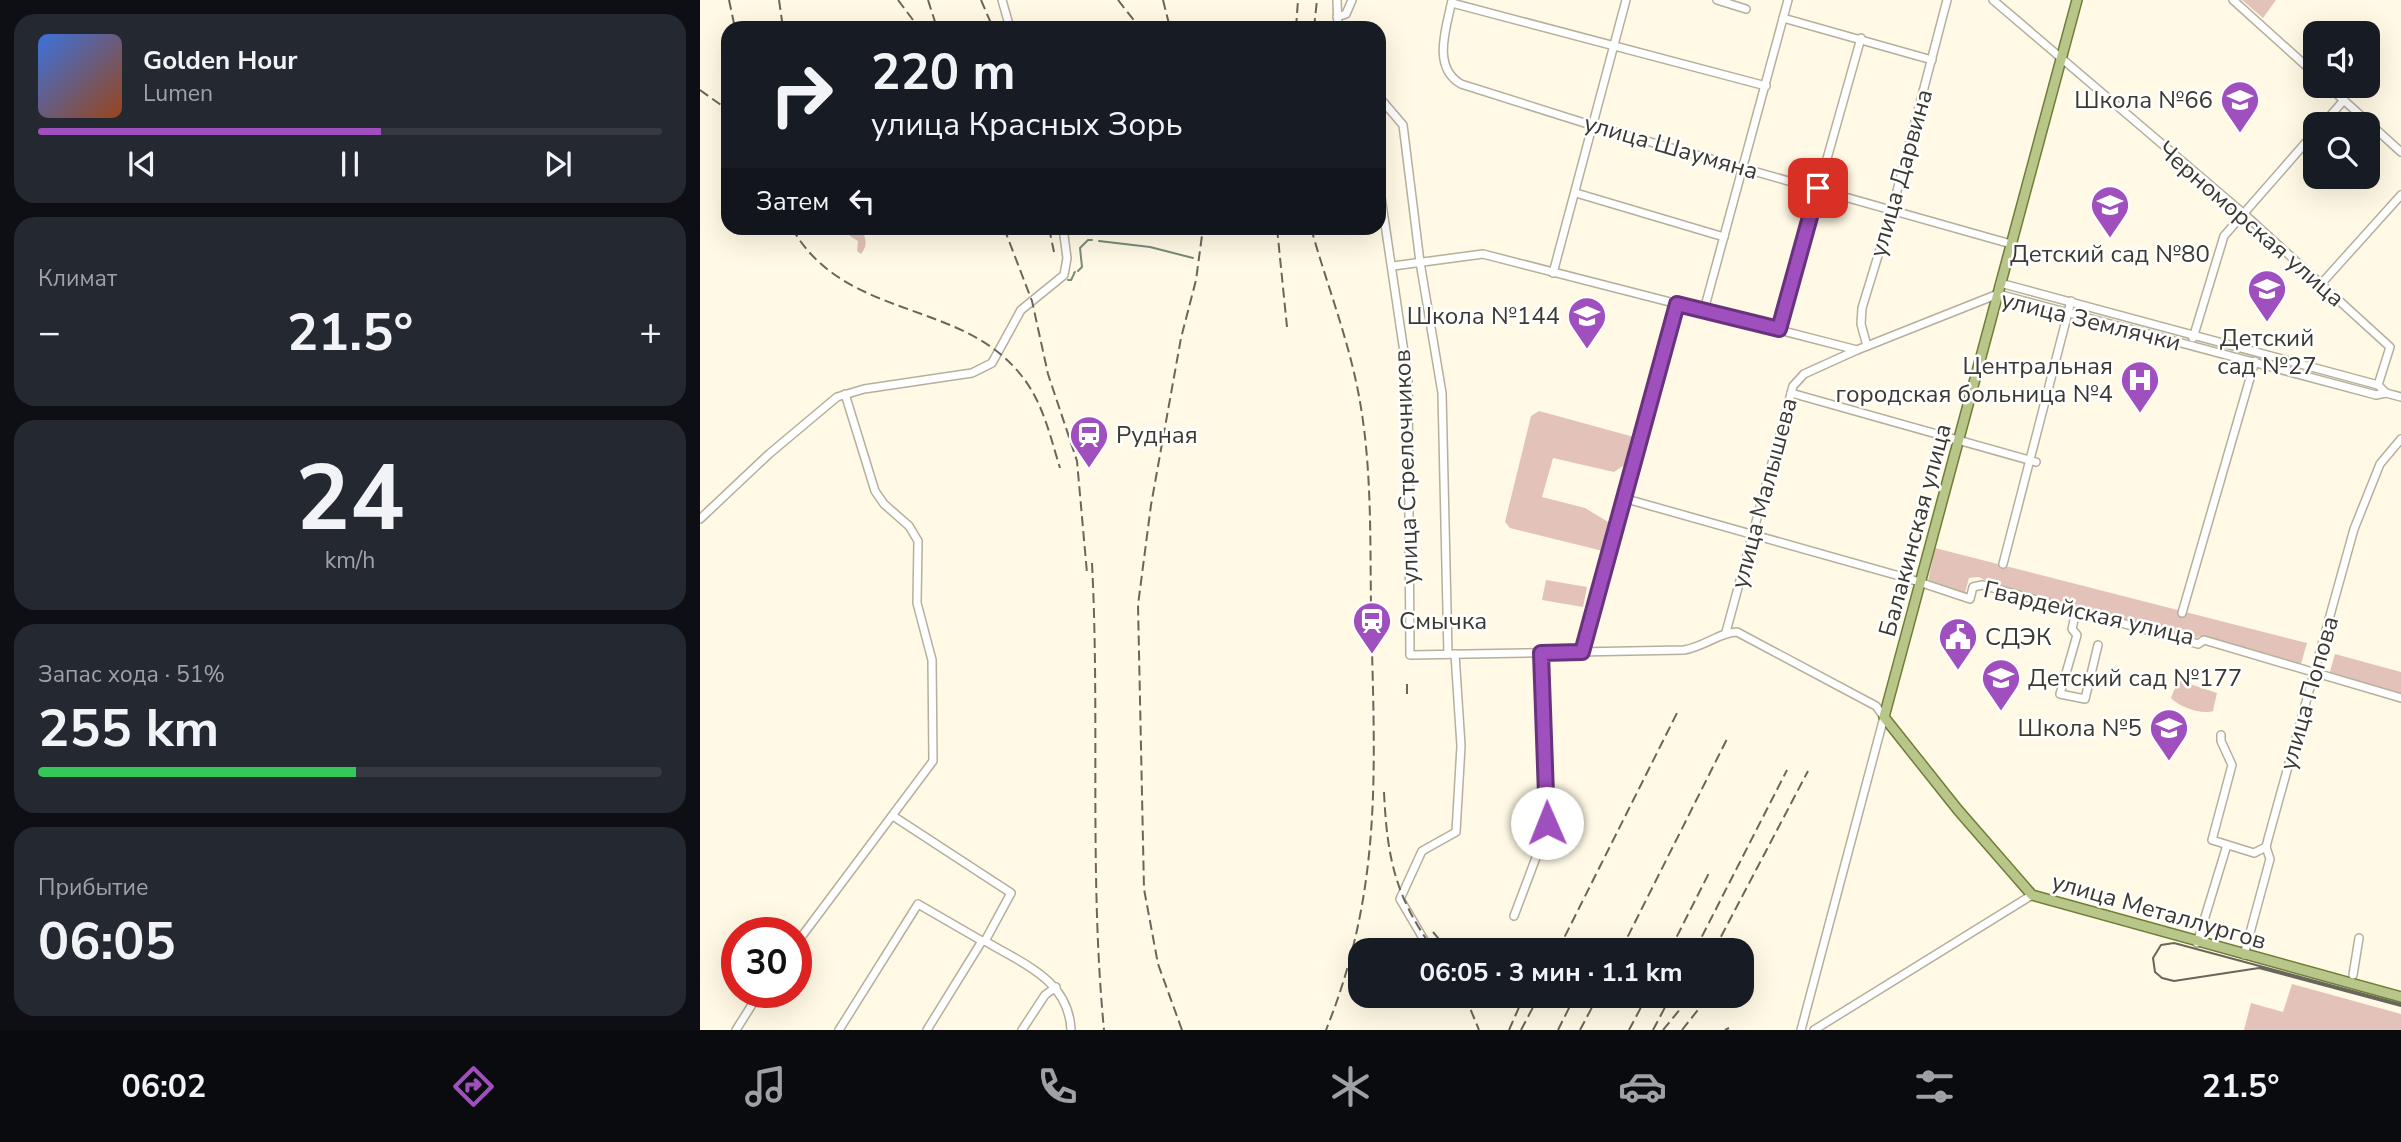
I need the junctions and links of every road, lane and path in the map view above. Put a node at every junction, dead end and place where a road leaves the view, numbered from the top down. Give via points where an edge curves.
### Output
1 (1002, 0) edge
2 (1337, 0) edge
3 (1352, 0) edge
4 (1626, 0) edge
5 (1717, 0) edge
6 (1787, 0) edge
7 (1947, 0) edge
8 (1993, 0) edge
9 (2077, 0) edge
10 (2233, 0) edge
11 (1452, 1) edge
12 (1746, 9) dead end
13 (1337, 17) junction
14 (1783, 18) junction
15 (1008, 21) edge
16 (1337, 21) edge
17 (1861, 38) junction
18 (1615, 46) junction
19 (2060, 59) junction
20 (1932, 60) junction
21 (2303, 63) edge
22 (1766, 86) junction
23 (2342, 98) edge
24 (2344, 100) junction
25 (1386, 105) edge
26 (2333, 112) edge
27 (1594, 126) junction
28 (2303, 146) edge
29 (2401, 152) edge
30 (1744, 168) junction
31 (1818, 188) junction
32 (1576, 193) junction
33 (2401, 195) edge
34 (1892, 210) junction
35 (2243, 213) junction
36 (1386, 226) edge
37 (1064, 235) edge
38 (1724, 237) junction
39 (2011, 244) junction
40 (1420, 262) junction
41 (1393, 266) junction
42 (1553, 273) junction
43 (2000, 283) junction
44 (2321, 284) junction
45 (1998, 294) junction
46 (2071, 301) junction
47 (1677, 304) junction
48 (1704, 310) junction
49 (2068, 312) junction
50 (1779, 329) junction
51 (2193, 336) junction
52 (2191, 345) junction
53 (1867, 346) junction
54 (1857, 350) junction
55 (2257, 353) junction
56 (2254, 363) junction
57 (2378, 385) junction
58 (1791, 393) junction
59 (2386, 393) junction
60 (845, 394) junction
61 (2401, 397) edge
62 (2401, 439) edge
63 (1959, 441) junction
64 (2033, 461) junction
65 (1623, 498) junction
66 (700, 519) edge
67 (1752, 536) junction
68 (2003, 564) dead end
69 (1920, 583) junction
70 (2076, 611) junction
71 (2182, 613) dead end
72 (1726, 632) junction
73 (2098, 645) dead end
74 (1582, 652) junction
75 (1541, 653) junction
76 (1451, 654) junction
77 (2314, 675) junction
78 (2401, 698) edge
79 (1884, 717) junction
80 (2221, 735) dead end
81 (892, 816) junction
82 (2227, 845) junction
83 (2266, 847) junction
84 (2032, 895) junction
85 (1514, 916) dead end
86 (812, 923) edge
87 (1423, 938) edge
88 (2359, 938) dead end
89 (984, 941) junction
90 (2197, 943) junction
91 (2244, 955) junction
92 (2353, 975) dead end
93 (1056, 988) junction
94 (2401, 998) edge
95 (750, 1008) edge
96 (736, 1029) edge
97 (839, 1030) edge
98 (927, 1030) edge
99 (1022, 1030) edge
100 (1071, 1030) edge
101 (1801, 1030) edge
102 (1814, 1030) edge

1 - 15 street
2 - 13 street
3 - 13 street via 1346,14
4 - 18 street
5 - 12 street
6 - 14 street
7 - 20 street, улица Дарвина
8 - 19 street, Черноморская улица
9 - 19 main road, Балакинская улица
10 - 21 street
11 - 18 street
11 - 27 street, улица Шаумяна via 1442,52 1454,80
13 - 16 street
14 - 17 street
14 - 22 street
17 - 20 street
17 - 31 street
18 - 22 street
18 - 27 street
19 - 35 street, Черноморская улица
19 - 39 main road, Балакинская улица
20 - 34 street, улица Дарвина
22 - 30 street
23 - 24 street
24 - 26 street
24 - 29 street
25 - 40 street via 1403,125
27 - 30 street, улица Шаумяна
27 - 32 street
28 - 35 street
30 - 31 street, улица Шаумяна
30 - 38 street
31 - 34 street, улица Шаумяна
31 - 50 street
32 - 38 street
32 - 42 street
33 - 44 street
34 - 39 street, улица Шаумяна
34 - 53 street, улица Дарвина via 1862,308
35 - 44 street, Черноморская улица
35 - 51 street via 2224,236
36 - 41 street, улица Стрелочников
37 - 60 street via 1064,275 1021,310 987,367
38 - 48 street
39 - 43 main road, Балакинская улица
40 - 41 street
40 - 42 street via 1478,254
40 - 76 street via 1445,425
41 - 76 street, улица Стрелочников via 1408,387 1410,654
42 - 47 street
43 - 45 main road, Балакинская улица
43 - 46 street, улица Землячки
44 - 57 street, Черноморская улица via 2390,347
45 - 49 street, улица Землячки
45 - 53 street, улица Землячки
45 - 63 main road, Балакинская улица
46 - 49 street
46 - 51 street, улица Землячки
47 - 48 street
47 - 65 street
48 - 50 street
49 - 52 street, улица Землячки
49 - 64 street
50 - 54 street
51 - 52 street
51 - 55 street, улица Землячки
52 - 56 street, улица Землячки
53 - 54 street, улица Землячки
54 - 58 street, улица Малышева via 1804,374
55 - 56 street
55 - 57 street, улица Землячки
56 - 59 street, улица Землячки via 2376,395
56 - 71 street
57 - 59 street
58 - 63 street
58 - 67 street, улица Малышева
59 - 61 street
60 - 66 street via 786,439
60 - 81 street via 876,491 918,541 917,603 932,660 933,761
62 - 77 street, улица Попова via 2380,464 2367,492
63 - 64 street
63 - 69 main road, Балакинская улица
64 - 68 street
65 - 67 street, Гвардейская улица
65 - 74 street
67 - 69 street, Гвардейская улица
67 - 72 street, улица Малышева
69 - 70 street, Гвардейская улица via 1970,599 1973,587 1982,585
69 - 79 main road, Балакинская улица
70 - 73 street via 2071,629 2077,635 2060,694 2085,699
70 - 77 street, Гвардейская улица via 2198,644 2204,640
72 - 74 street via 1706,645 1684,650
72 - 79 street via 1744,635 1876,706
74 - 75 street
75 - 76 street
75 - 85 street via 1546,831
76 - 87 street via 1461,746 1456,832 1422,851 1401,895
77 - 78 street, Гвардейская улица
77 - 83 street, улица Попова
79 - 84 main road
79 - 101 street, Балакинская улица
80 - 82 street via 2232,765 2212,840
81 - 86 street
81 - 89 street via 1011,893
82 - 83 street via 2254,853
82 - 90 street
83 - 91 street, улица Попова via 2270,859
84 - 90 main road, улица Металлургов
84 - 102 street, улица Металлургов
88 - 92 street
89 - 93 street
89 - 97 street via 918,904
89 - 98 street
90 - 91 main road, улица Металлургов
91 - 94 main road, улица Металлургов
93 - 99 street via 1045,995
93 - 100 street via 1069,1006
95 - 96 street

